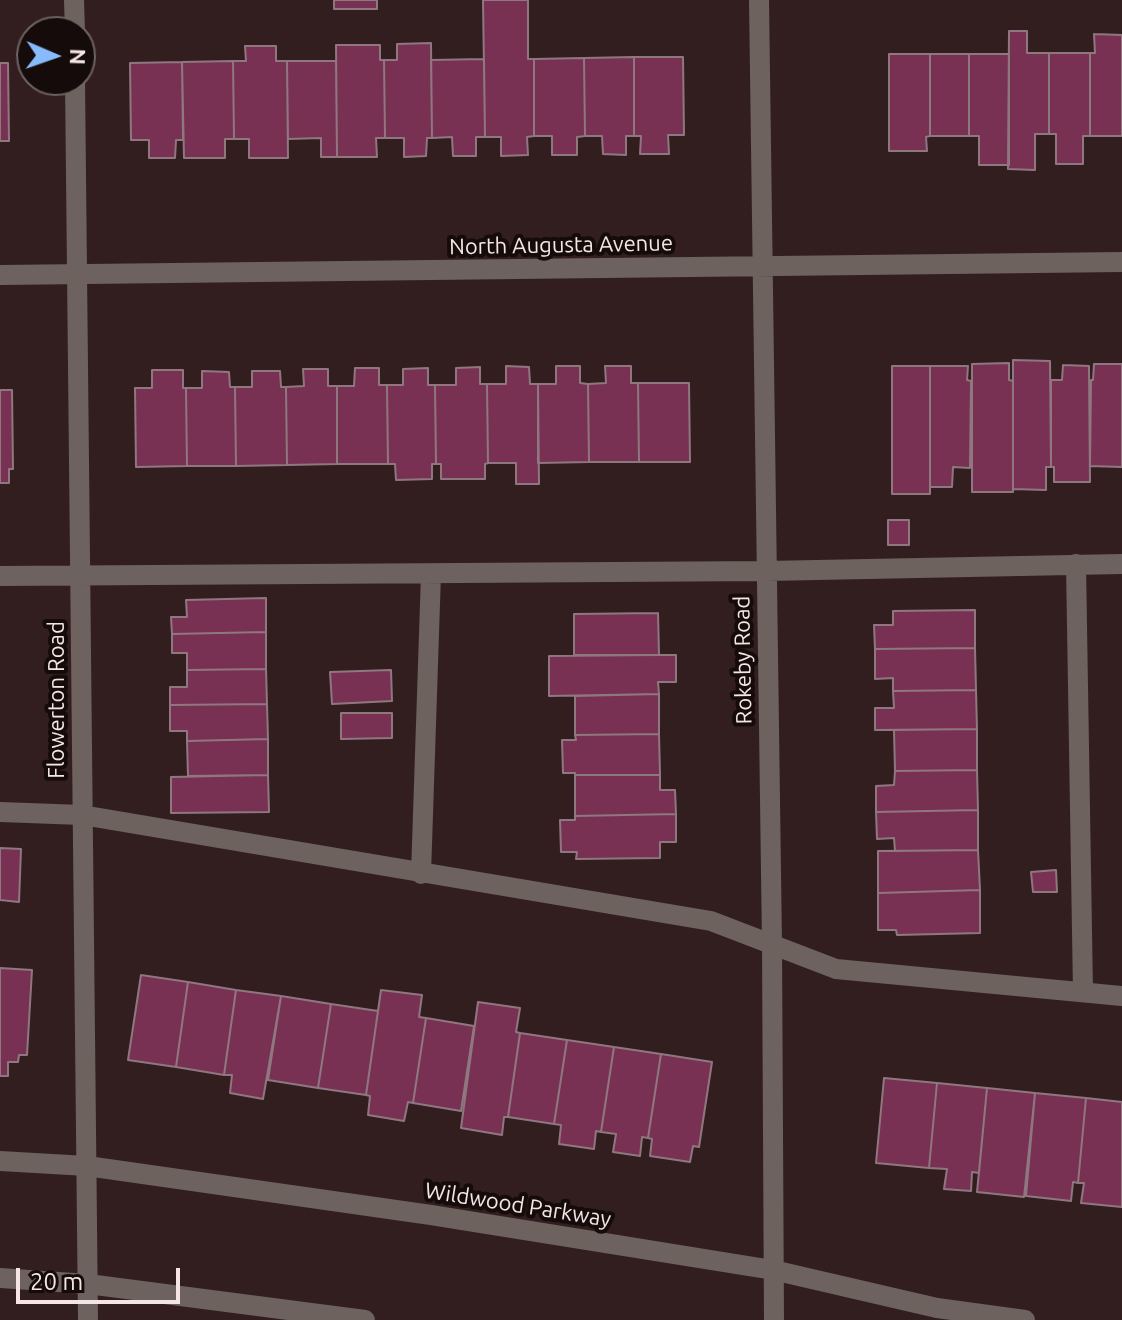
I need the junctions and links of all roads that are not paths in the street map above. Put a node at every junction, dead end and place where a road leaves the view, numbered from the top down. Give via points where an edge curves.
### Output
1 (759, 0) edge
2 (75, 96) edge
3 (1122, 262) edge
4 (763, 266) junction
5 (0, 275) edge
6 (77, 275) junction
7 (1076, 564) junction
8 (1122, 564) edge
9 (766, 571) junction
10 (431, 574) junction
11 (0, 576) edge
12 (80, 576) junction
13 (0, 812) edge
14 (82, 815) junction
15 (421, 874) junction
16 (772, 944) junction
17 (1083, 992) junction
18 (1122, 996) edge
19 (0, 1161) edge
20 (87, 1166) junction
21 (773, 1270) junction
22 (0, 1278) edge
23 (88, 1284) junction
24 (88, 1320) edge
25 (365, 1320) edge
26 (774, 1320) edge
27 (1025, 1320) edge

1 - 4 street, Rokeby Road
2 - 6 street, Flowerton Road
3 - 4 street, North Augusta Avenue
4 - 6 street, North Augusta Avenue
4 - 9 street, Rokeby Road
5 - 6 street, North Augusta Avenue
6 - 12 street, Flowerton Road
7 - 8 street
7 - 9 street
7 - 17 street
9 - 10 street
9 - 16 street, Rokeby Road
10 - 12 street
10 - 15 street
11 - 12 street
12 - 14 street, Flowerton Road
13 - 14 street
14 - 15 street
14 - 20 street, Flowerton Road
15 - 16 street via 711,921
16 - 17 street via 836,969
16 - 21 street, Rokeby Road
17 - 18 street
19 - 20 street, Wildwood Parkway
20 - 21 street, Wildwood Parkway
20 - 23 street, Flowerton Road
21 - 26 street, Rokeby Road
21 - 27 street, Wildwood Parkway via 937,1308
22 - 23 street
23 - 24 street, Flowerton Road
23 - 25 street

